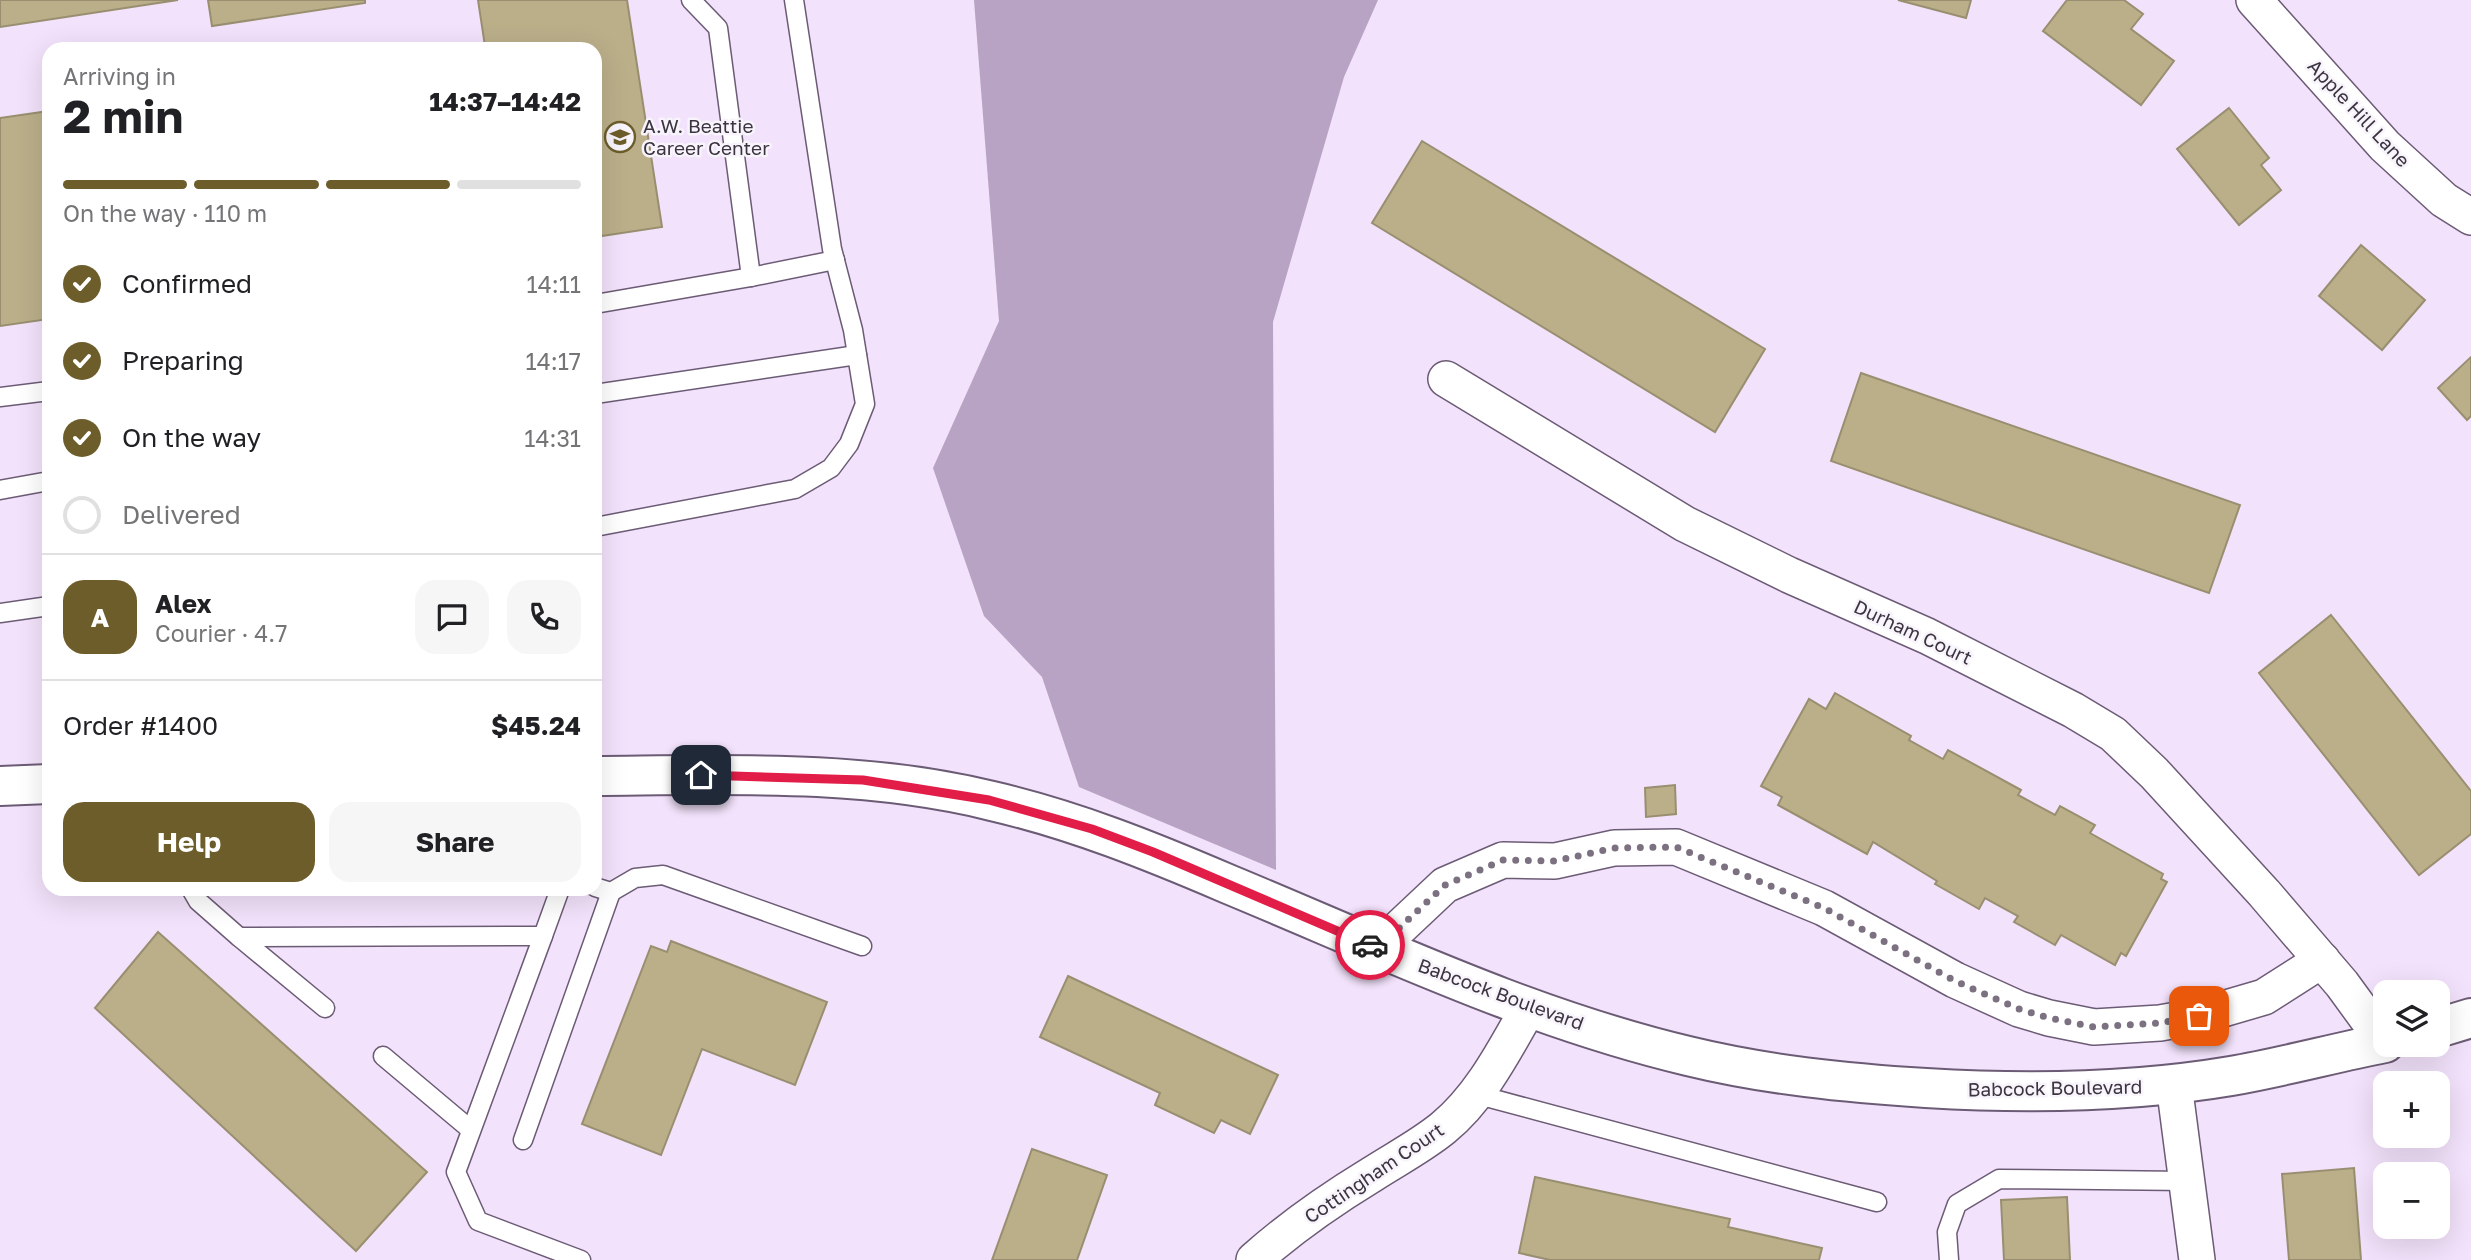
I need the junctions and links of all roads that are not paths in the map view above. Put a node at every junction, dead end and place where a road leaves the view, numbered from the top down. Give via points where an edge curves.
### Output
1 (691, 0) edge
2 (794, 0) edge
3 (2255, 0) edge
4 (2471, 217) edge
5 (835, 260) junction
6 (751, 277) junction
7 (602, 303) edge
8 (857, 355) junction
9 (1446, 379) dead end
10 (42, 392) edge
11 (602, 393) edge
12 (0, 397) edge
13 (42, 482) edge
14 (0, 490) edge
15 (602, 526) edge
16 (42, 607) edge
17 (0, 613) edge
18 (602, 776) edge
19 (42, 785) edge
20 (0, 786) edge
21 (603, 889) edge
22 (195, 896) edge
23 (557, 896) edge
24 (601, 896) edge
25 (543, 936) junction
26 (239, 937) junction
27 (862, 946) dead end
28 (1378, 948) junction
29 (2322, 960) junction
30 (1529, 1007) junction
31 (325, 1008) dead end
32 (2471, 1018) edge
33 (2450, 1024) edge
34 (2373, 1027) edge
35 (2373, 1046) edge
36 (383, 1056) dead end
37 (2174, 1084) junction
38 (1475, 1094) junction
39 (471, 1130) junction
40 (523, 1140) dead end
41 (2187, 1181) junction
42 (1877, 1202) dead end
43 (581, 1260) edge
44 (1254, 1260) edge
45 (1950, 1260) edge
46 (2197, 1260) edge

1 - 6 lane via 718,27
2 - 5 lane
3 - 4 street, Apple Hill Lane via 2385,146 2444,200
5 - 6 lane
5 - 8 lane
6 - 7 lane
8 - 11 lane
8 - 15 lane via 865,404 849,444 831,468 795,489
9 - 29 street, Durham Court via 1685,524 1927,636 2113,734 2199,820
10 - 12 lane
13 - 14 lane
16 - 17 lane
18 - 28 main road, Babcock Boulevard via 863,780 989,800 1092,829
19 - 20 main road
21 - 27 lane via 663,875
22 - 26 lane
23 - 25 lane
24 - 40 lane
25 - 26 lane
25 - 39 lane
26 - 31 lane
28 - 29 street via 1445,885 1503,860 1555,861 1614,848 1676,847 1824,908 1955,981 2019,1009 2094,1027 2160,1023 2264,997
28 - 30 main road, Babcock Boulevard
29 - 34 street, Durham Court
30 - 37 main road, Babcock Boulevard via 1685,1055 1814,1079 2037,1092
30 - 38 street, Cottingham Court
32 - 33 main road
35 - 37 main road, Babcock Boulevard via 2234,1076
36 - 39 lane
37 - 41 street
38 - 42 lane
38 - 44 street, Cottingham Court via 1444,1128 1354,1185
39 - 43 lane via 456,1172 478,1221
41 - 45 lane via 1999,1180 1957,1204 1947,1233
41 - 46 street

